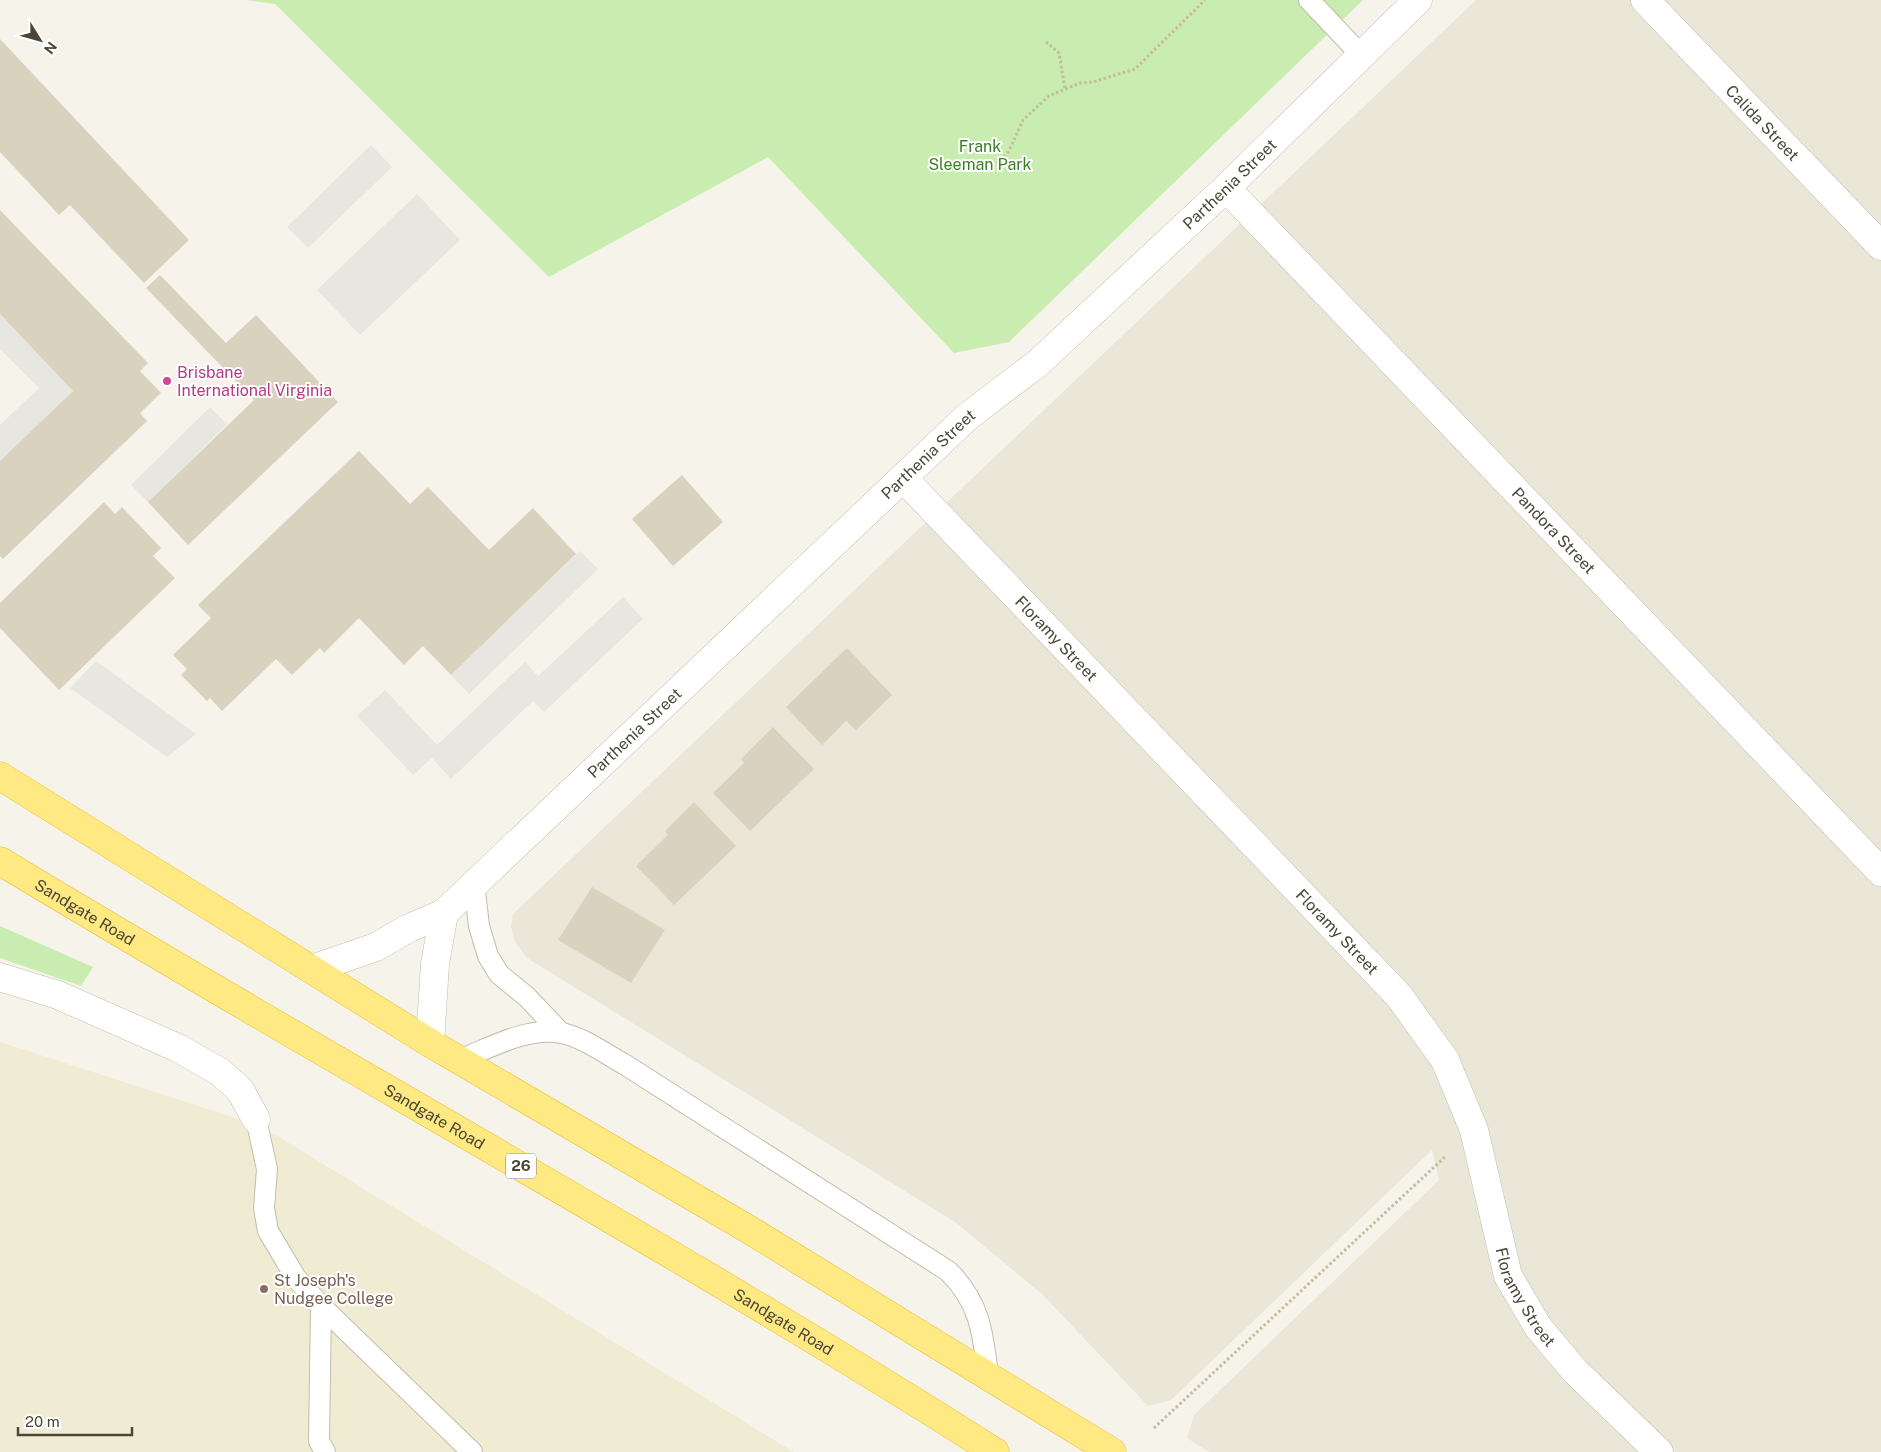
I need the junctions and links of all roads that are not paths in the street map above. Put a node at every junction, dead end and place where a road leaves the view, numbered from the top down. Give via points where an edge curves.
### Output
1 (1309, 0) edge
2 (1418, 0) edge
3 (1645, 0) edge
4 (1361, 55) junction
5 (1226, 188) junction
6 (1881, 246) edge
7 (903, 478) junction
8 (0, 776) edge
9 (0, 861) edge
10 (1881, 872) edge
11 (474, 883) junction
12 (444, 913) junction
13 (312, 969) junction
14 (0, 977) edge
15 (561, 1032) junction
16 (430, 1043) junction
17 (459, 1060) junction
18 (256, 1119) joint
19 (321, 1306) junction
20 (988, 1375) junction
21 (325, 1452) edge
22 (472, 1452) edge
23 (995, 1452) edge
24 (1112, 1452) edge
25 (1658, 1452) edge

1 - 4 lane
2 - 4 street, Parthenia Street
3 - 6 street, Calida Street
4 - 5 street, Parthenia Street
5 - 7 street, Parthenia Street via 1038,363 980,406
5 - 10 street, Pandora Street
7 - 11 street, Parthenia Street
7 - 25 street, Floramy Street via 1399,996 1445,1060 1474,1130 1508,1276 1538,1327 1575,1371
8 - 13 highway
9 - 23 highway, Sandgate Road / 26 via 723,1283
11 - 12 street, Parthenia Street
11 - 15 lane via 479,926 488,956 499,974
12 - 13 street, Parthenia Street via 376,946
12 - 16 street via 435,964
13 - 16 highway
14 - 18 street via 58,995 178,1048 220,1072 240,1090
15 - 17 lane via 531,1032
15 - 20 lane via 624,1064 948,1271 963,1285 973,1302 983,1334
16 - 17 highway
17 - 20 highway via 748,1229
18 - 19 lane via 267,1168 264,1208 268,1231 296,1278
19 - 21 lane via 318,1441
19 - 22 lane
20 - 24 highway

